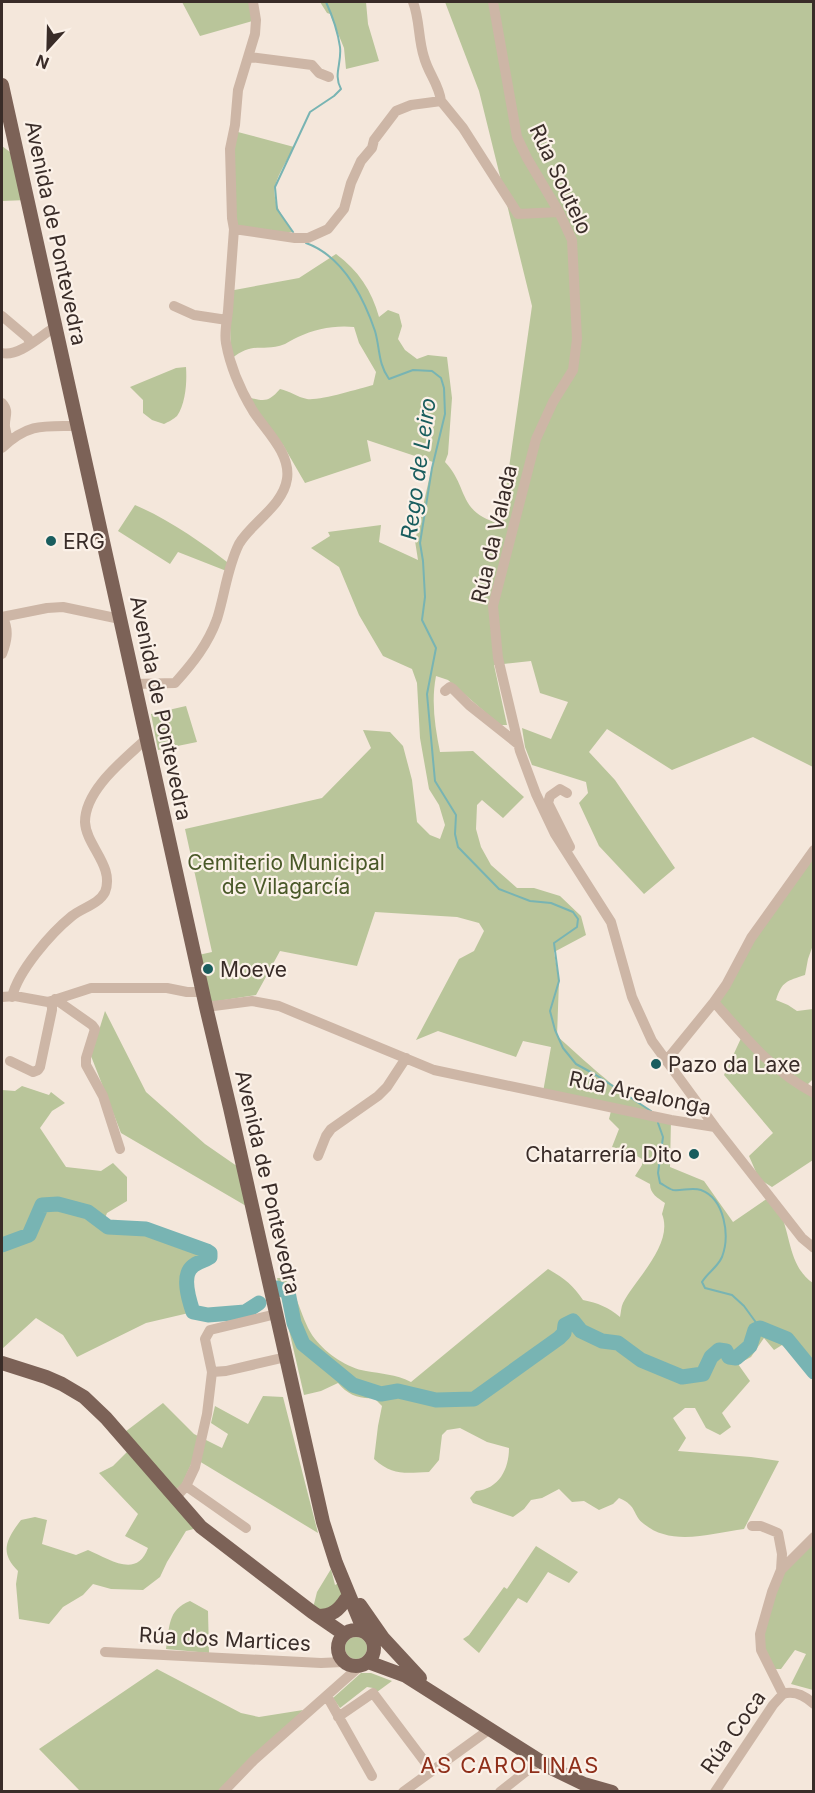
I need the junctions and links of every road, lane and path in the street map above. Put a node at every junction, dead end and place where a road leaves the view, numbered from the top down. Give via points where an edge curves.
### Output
1 (253, 2) edge
2 (413, 2) edge
3 (493, 2) edge
4 (249, 57) junction
5 (329, 77) dead end
6 (2, 85) edge
7 (441, 101) junction
8 (560, 212) junction
9 (234, 229) junction
10 (174, 306) dead end
11 (2, 316) edge
12 (227, 320) junction
13 (55, 327) junction
14 (577, 339) joint
15 (30, 344) junction
16 (2, 353) edge
17 (2, 403) edge
18 (77, 426) junction
19 (5, 445) edge
20 (2, 617) edge
21 (120, 619) junction
22 (2, 654) edge
23 (134, 684) junction
24 (445, 691) dead end
25 (146, 739) junction
26 (518, 744) junction
27 (567, 794) dead end
28 (813, 850) edge
29 (580, 873) junction
30 (202, 992) junction
31 (7, 997) edge
32 (52, 1001) junction
33 (714, 1002) junction
34 (206, 1008) junction
35 (406, 1058) junction
36 (10, 1061) dead end
37 (666, 1061) junction
38 (813, 1093) edge
39 (715, 1127) junction
40 (120, 1149) dead end
41 (318, 1156) dead end
42 (813, 1248) edge
43 (276, 1314) junction
44 (286, 1357) junction
45 (2, 1363) edge
46 (212, 1372) junction
47 (186, 1486) junction
48 (176, 1498) junction
49 (752, 1526) dead end
50 (246, 1528) dead end
51 (813, 1537) edge
52 (782, 1570) junction
53 (345, 1583) junction
54 (346, 1599) junction
55 (315, 1614) junction
56 (364, 1631) junction
57 (343, 1636) junction
58 (375, 1645) junction
59 (105, 1652) dead end
60 (344, 1662) junction
61 (364, 1664) junction
62 (406, 1676) junction
63 (339, 1685) junction
64 (433, 1693) junction
65 (783, 1694) junction
66 (327, 1696) junction
67 (813, 1704) edge
68 (338, 1717) junction
69 (490, 1729) junction
70 (539, 1761) junction
71 (430, 1770) junction
72 (372, 1776) dead end
73 (580, 1788) edge
74 (223, 1791) edge
75 (403, 1791) edge
76 (500, 1791) edge
77 (612, 1791) edge
78 (715, 1791) edge

1 - 4 street via 255,34
2 - 7 street via 424,57
3 - 8 street, Rúa Soutelo via 517,137
4 - 5 street via 312,65
4 - 9 street via 238,90 230,149
6 - 13 main road, Avenida de Pontevedra
7 - 8 street via 518,214
7 - 9 street via 396,111 361,162 344,209 328,229 308,238
8 - 14 street, Rúa Soutelo via 572,240
9 - 12 street
10 - 12 street via 194,315
11 - 15 street
12 - 23 street via 225,341 238,379 285,460 287,479 279,498 240,542 218,617 191,666 175,683
13 - 15 street
13 - 18 main road, Avenida de Pontevedra
14 - 26 street, Rúa da Valada via 573,370 536,439 493,606 498,658
15 - 16 street via 17,353
17 - 19 street via 8,414 4,424
18 - 19 street via 36,426
18 - 21 main road, Avenida de Pontevedra
20 - 21 street via 63,607
20 - 22 street via 7,642
21 - 23 main road, Avenida de Pontevedra
23 - 25 main road, Avenida de Pontevedra
24 - 26 street via 453,689
25 - 30 main road, Avenida de Pontevedra
25 - 31 street via 105,778 85,822 107,878 105,890 46,942
26 - 29 street, Rúa da Valada via 555,834
27 - 29 street, Rúa da Valada via 560,789 550,796 548,803
28 - 33 street via 751,938
29 - 37 street, Rúa da Valada via 611,922 632,997
30 - 32 street via 91,988
30 - 34 main road, Avenida de Pontevedra
31 - 32 street
32 - 36 street via 40,1067 33,1072
32 - 40 street via 95,1029 87,1065 103,1096
33 - 37 street
33 - 38 street via 787,1078
34 - 35 street, Rúa Arealonga via 252,1001 279,1006
34 - 43 main road, Avenida de Pontevedra
35 - 39 street, Rúa Arealonga via 434,1070
35 - 41 street via 378,1096 331,1129
37 - 39 street, Rúa da Valada
39 - 42 street, Rúa Arealonga
43 - 44 main road, Avenida de Pontevedra
43 - 46 street via 210,1330 205,1339
44 - 46 street
44 - 53 main road, Avenida de Pontevedra via 323,1522
45 - 48 main road via 51,1379 84,1398
46 - 47 street via 200,1451
47 - 48 street
47 - 50 street
48 - 55 main road via 201,1527
49 - 52 street via 778,1533
51 - 52 street
52 - 65 street via 760,1634 762,1650
53 - 54 main road
53 - 56 main road
53 - 64 main road via 382,1638
54 - 55 main road via 327,1616
54 - 57 main road
55 - 57 main road
56 - 57 main road
56 - 58 main road
57 - 60 main road via 338,1654
58 - 61 main road via 372,1657
58 - 62 main road
59 - 60 street, Rúa dos Martices
60 - 61 main road
60 - 63 street
61 - 62 main road
61 - 63 street
62 - 64 main road
63 - 66 street
64 - 69 main road
65 - 67 street via 801,1695
65 - 78 street, Rúa Coca
66 - 68 street
66 - 74 street
68 - 71 street via 373,1693
68 - 72 street
69 - 70 main road
69 - 71 street
70 - 73 main road
70 - 76 street
71 - 75 street
73 - 77 main road

